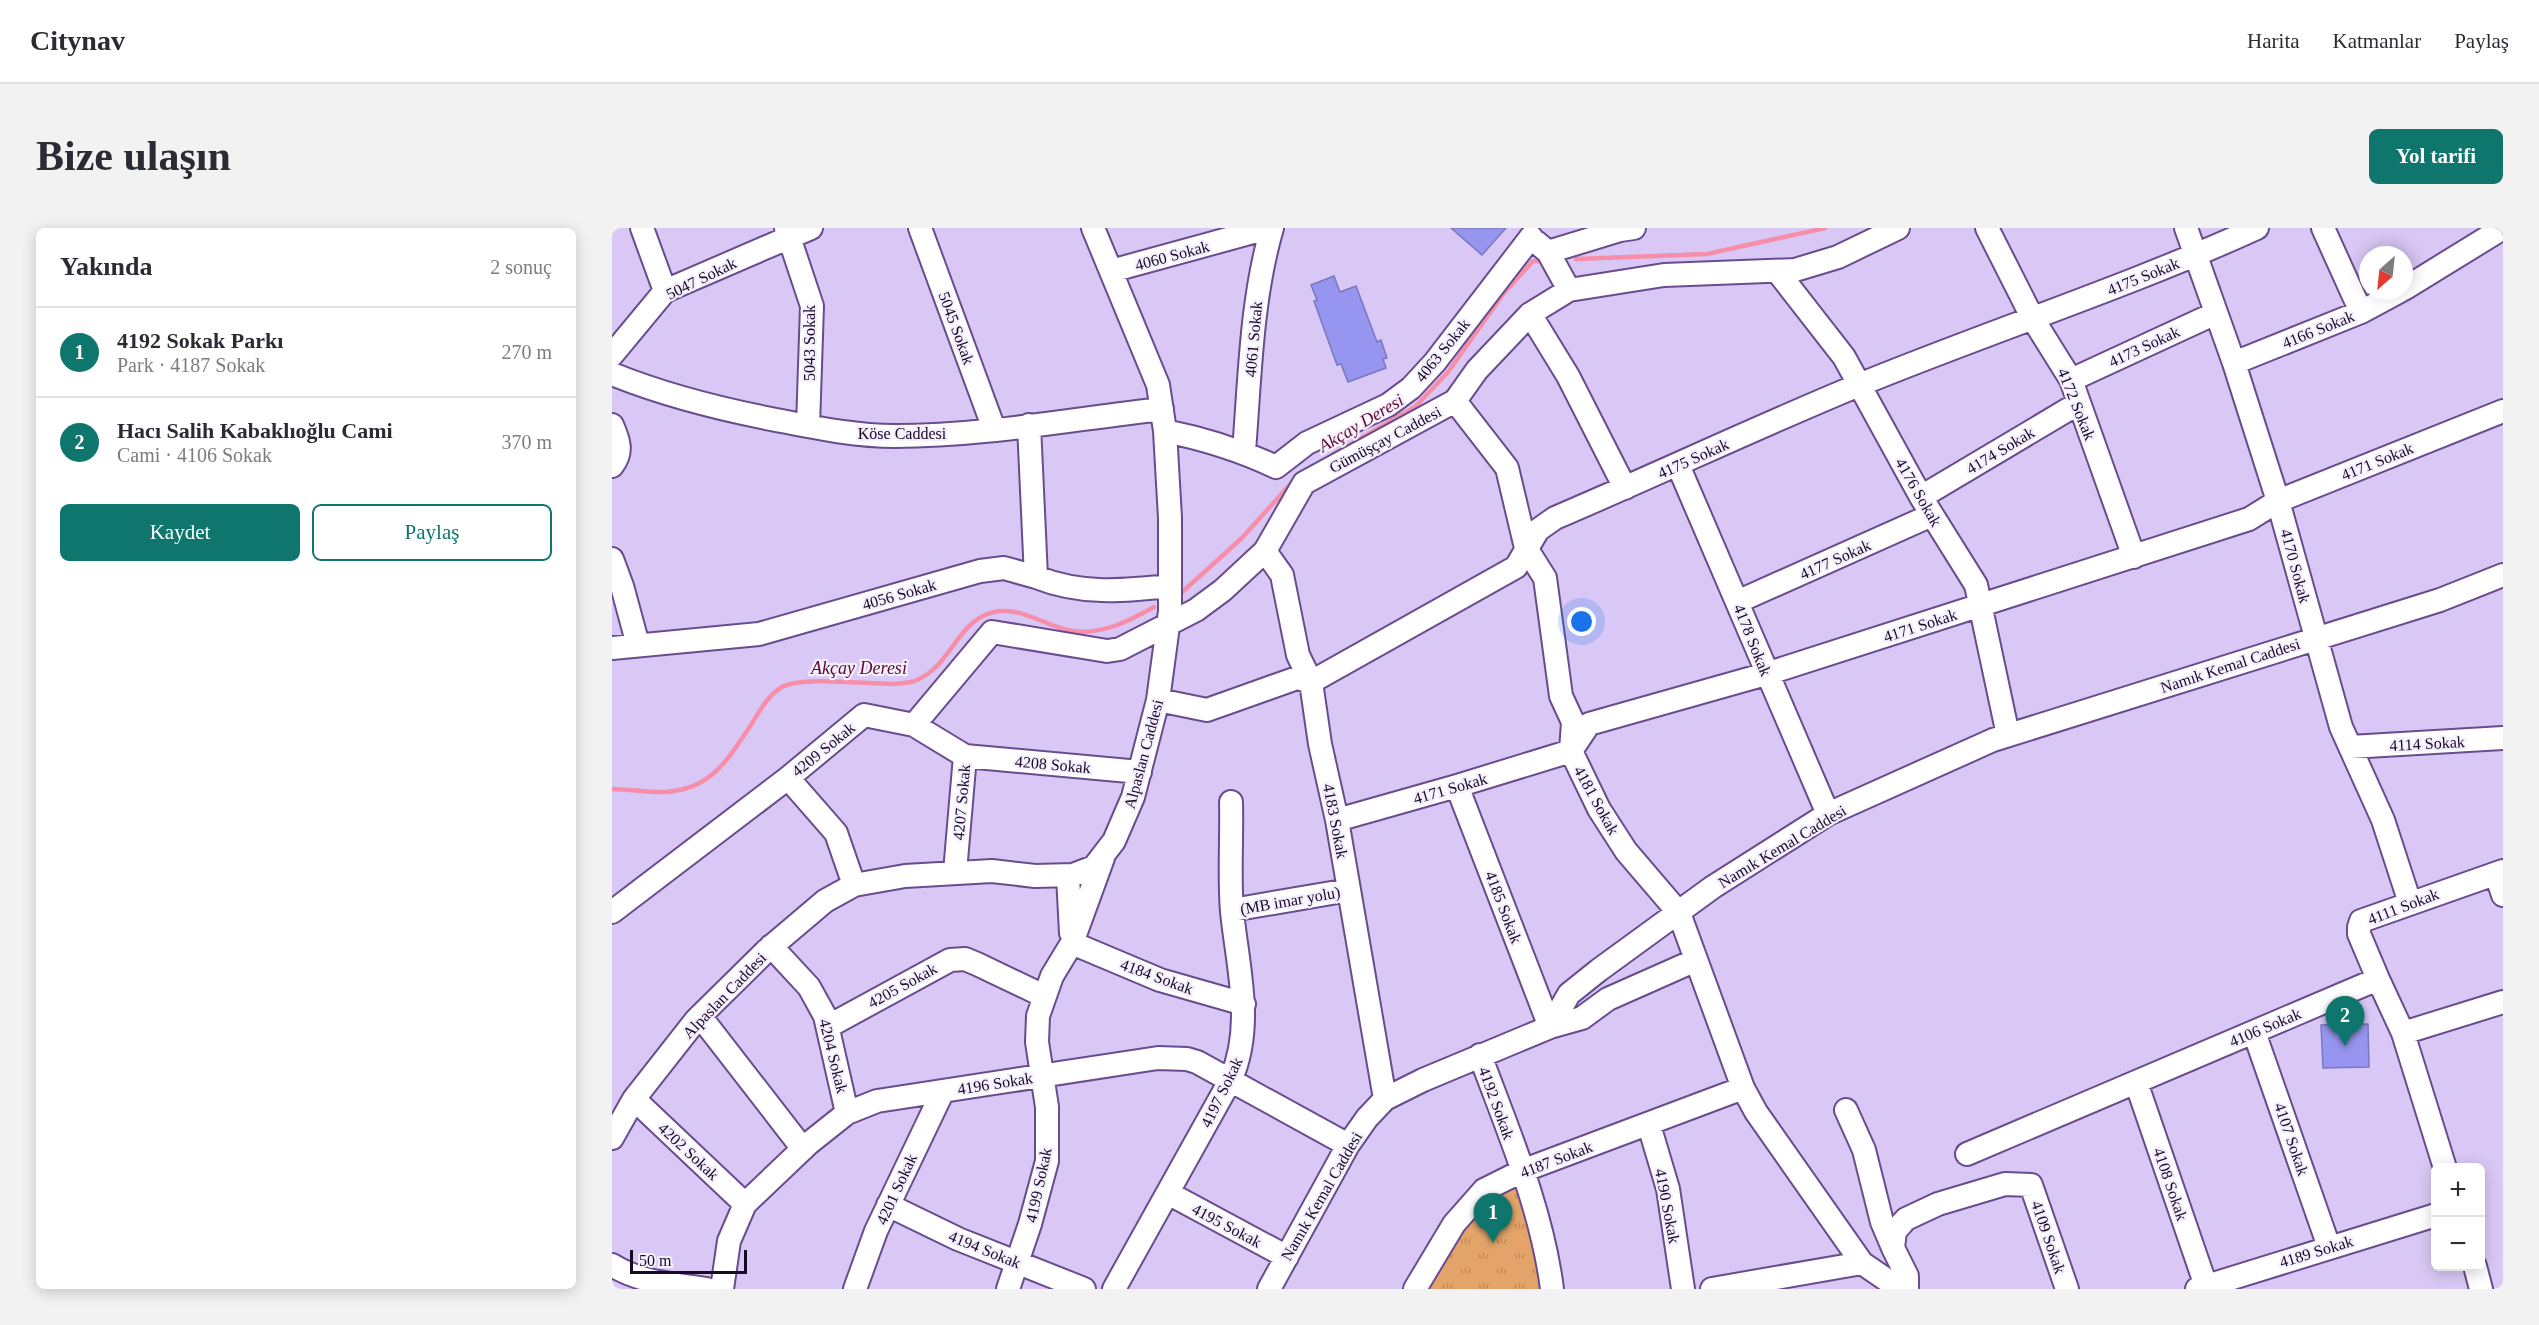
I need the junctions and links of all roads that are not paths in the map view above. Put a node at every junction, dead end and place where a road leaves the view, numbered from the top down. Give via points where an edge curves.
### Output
1 (642, 228) edge
2 (811, 228) edge
3 (920, 228) edge
4 (1093, 228) edge
5 (1270, 228) edge
6 (1634, 228) edge
7 (1898, 228) edge
8 (1987, 228) edge
9 (2186, 228) edge
10 (2257, 228) edge
11 (2323, 228) edge
12 (2503, 228) edge
13 (788, 232) edge
14 (1534, 239) edge
15 (2196, 256) junction
16 (1777, 271) junction
17 (1111, 272) junction
18 (2413, 283) edge
19 (1569, 290) junction
20 (665, 291) junction
21 (2383, 300) edge
22 (2361, 312) junction
23 (2216, 313) junction
24 (1530, 314) junction
25 (2033, 319) junction
26 (612, 355) edge
27 (2234, 363) junction
28 (612, 374) edge
29 (2071, 380) junction
30 (1859, 385) junction
31 (1455, 401) junction
32 (2079, 403) junction
33 (2503, 411) edge
34 (1163, 420) junction
35 (612, 425) edge
36 (1029, 425) junction
37 (808, 426) junction
38 (994, 429) junction
39 (1244, 451) junction
40 (1678, 465) junction
41 (612, 466) edge
42 (1624, 488) junction
43 (2278, 501) junction
44 (1927, 506) junction
45 (1526, 548) junction
46 (1265, 551) junction
47 (2134, 556) junction
48 (612, 559) edge
49 (2503, 575) edge
50 (1036, 577) junction
51 (1170, 586) junction
52 (617, 588) edge
53 (1737, 602) junction
54 (1980, 607) junction
55 (1169, 623) junction
56 (2316, 638) junction
57 (638, 645) junction
58 (612, 648) edge
59 (1766, 674) junction
60 (1311, 682) junction
61 (1158, 700) junction
62 (914, 725) junction
63 (2008, 735) junction
64 (2503, 738) edge
65 (2350, 747) junction
66 (1571, 751) junction
67 (965, 756) junction
68 (1140, 772) junction
69 (788, 778) junction
70 (1457, 786) junction
71 (1231, 802) dead end
72 (1828, 814) junction
73 (1337, 820) junction
74 (1102, 858) junction
75 (955, 872) junction
76 (2499, 873) edge
77 (1068, 876) junction
78 (854, 885) junction
79 (1349, 890) junction
80 (2503, 895) edge
81 (2410, 903) junction
82 (1232, 910) junction
83 (612, 912) edge
84 (1679, 913) junction
85 (1072, 943) junction
86 (771, 946) junction
87 (1696, 960) junction
88 (2378, 979) junction
89 (1044, 996) junction
90 (2503, 1002) edge
91 (1244, 1004) junction
92 (700, 1016) junction
93 (829, 1026) junction
94 (1550, 1027) junction
95 (2254, 1032) junction
96 (2403, 1033) junction
97 (1480, 1055) junction
98 (1043, 1075) junction
99 (1231, 1079) junction
100 (2136, 1082) junction
101 (1743, 1089) junction
102 (943, 1091) junction
103 (634, 1099) junction
104 (1385, 1099) junction
105 (1846, 1110) dead end
106 (847, 1113) junction
107 (1649, 1125) junction
108 (612, 1138) edge
109 (1348, 1145) junction
110 (803, 1149) junction
111 (1968, 1154) dead end
112 (2444, 1163) edge
113 (1522, 1171) junction
114 (1168, 1193) junction
115 (745, 1204) junction
116 (888, 1205) junction
117 (2431, 1217) edge
118 (2330, 1247) junction
119 (1893, 1248) junction
120 (1287, 1257) junction
121 (1862, 1263) junction
122 (1017, 1264) junction
123 (612, 1265) edge
124 (2476, 1271) edge
125 (2202, 1288) edge
126 (707, 1289) edge
127 (722, 1289) edge
128 (855, 1289) edge
129 (1008, 1289) edge
130 (1084, 1289) edge
131 (1114, 1289) edge
132 (1269, 1289) edge
133 (1415, 1289) edge
134 (1552, 1289) edge
135 (1683, 1289) edge
136 (1712, 1289) edge
137 (1900, 1289) edge
138 (1907, 1289) edge
139 (2067, 1289) edge
140 (2481, 1289) edge

1 - 20 street
2 - 13 street, 5047 Sokak
3 - 38 street, 5045 Sokak
4 - 17 street, Alpaslan Caddesi
5 - 17 street, 4060 Sokak
5 - 39 street, 4061 Sokak via 1257,294
6 - 14 street
7 - 16 street, Gümüşçay Caddesi via 1838,257 1795,270
8 - 25 street, 4172 Sokak
9 - 15 street, 4170 Sokak
10 - 15 street, 4175 Sokak
11 - 22 street
12 - 18 street, 4166 Sokak
13 - 20 street, 5047 Sokak
13 - 37 street, 5043 Sokak via 812,306
14 - 19 street
14 - 39 street, 4063 Sokak via 1435,362 1396,399 1307,443 1276,467
15 - 23 street, 4170 Sokak
15 - 25 street, 4175 Sokak
16 - 19 street, Gümüşçay Caddesi via 1664,275
16 - 30 street, 4176 Sokak via 1844,357
17 - 34 street, Alpaslan Caddesi via 1158,385
19 - 24 street, Gümüşçay Caddesi
20 - 26 street, 5047 Sokak
21 - 22 street, 4166 Sokak
22 - 27 street, 4166 Sokak
23 - 27 street, 4170 Sokak
23 - 29 street, 4173 Sokak
24 - 31 street, Gümüşçay Caddesi via 1477,370
24 - 42 street via 1568,376
25 - 29 street, 4172 Sokak
25 - 30 street, 4175 Sokak
27 - 43 street, 4170 Sokak
28 - 37 street, Köse Caddesi via 688,400
29 - 32 street, 4172 Sokak
30 - 40 street, 4175 Sokak
30 - 44 street, 4176 Sokak
31 - 45 street, 4181 Sokak via 1507,468
31 - 46 street, Gümüşçay Caddesi via 1304,483
32 - 44 street, 4174 Sokak
32 - 47 street, 4172 Sokak
33 - 43 street, 4171 Sokak
34 - 36 street, Köse Caddesi
34 - 39 street, 4063 Sokak
34 - 51 street, Alpaslan Caddesi
35 - 41 street via 619,442 619,457
36 - 38 street, Köse Caddesi
36 - 50 street
37 - 38 street, Köse Caddesi via 894,436
40 - 42 street, 4175 Sokak
40 - 53 street, 4178 Sokak
42 - 45 street, 4175 Sokak via 1555,518 1538,530
43 - 47 street, 4171 Sokak via 2248,519
43 - 56 street, 4170 Sokak
44 - 53 street, 4177 Sokak
44 - 54 street, 4176 Sokak via 1976,585
45 - 60 street, 4175 Sokak via 1516,567
45 - 66 street, 4181 Sokak via 1545,578 1561,696 1574,722
46 - 55 street, Gümüşçay Caddesi via 1196,610
46 - 60 street, 4183 Sokak via 1282,575 1298,655
47 - 54 street, 4171 Sokak
48 - 52 street
49 - 56 street, Namık Kemal Caddesi via 2440,600
50 - 51 street, 4056 Sokak via 1060,587 1113,591
50 - 57 street, 4056 Sokak via 1004,568 980,570 759,634
51 - 55 street, Alpaslan Caddesi
52 - 57 street
53 - 59 street, 4178 Sokak
54 - 59 street, 4171 Sokak
54 - 63 street, 4176 Sokak
55 - 61 street, Alpaslan Caddesi
55 - 62 street via 1120,649 1107,651 992,632
56 - 63 street, Namık Kemal Caddesi
56 - 65 street, 4170 Sokak
57 - 58 street, 4056 Sokak
59 - 66 street, 4171 Sokak via 1589,724
59 - 72 street, 4178 Sokak
60 - 61 street, 4175 Sokak via 1297,678 1207,710
60 - 73 street, 4183 Sokak
61 - 68 street, Alpaslan Caddesi
62 - 67 street, 4207 Sokak
62 - 69 street, 4209 Sokak via 864,716
63 - 72 street, Namık Kemal Caddesi
64 - 65 street, 4114 Sokak
65 - 81 street, 4170 Sokak via 2383,820
66 - 70 street, 4171 Sokak
66 - 84 street, 4181 Sokak via 1599,809 1626,851
67 - 68 street, 4208 Sokak
67 - 75 street, 4207 Sokak
68 - 74 street, Alpaslan Caddesi via 1124,820
69 - 78 street via 836,833
69 - 83 street, 4209 Sokak
70 - 73 street, 4171 Sokak
70 - 94 street, 4185 Sokak
71 - 82 street, 4197 Sokak
72 - 84 street, Namık Kemal Caddesi
73 - 79 street, 4183 Sokak
74 - 77 street, Alpaslan Caddesi via 1089,870
74 - 85 street, 4199 Sokak
75 - 77 street, Alpaslan Caddesi
75 - 78 street, Alpaslan Caddesi
76 - 80 street
76 - 81 street, 4111 Sokak
77 - 85 street
78 - 86 street, Alpaslan Caddesi via 825,901
79 - 82 street, (MB imar yolu)
79 - 104 street, 4183 Sokak
81 - 88 street, 4111 Sokak via 2367,918 2358,927
82 - 91 street, 4197 Sokak
84 - 87 street, 4181 Sokak
84 - 94 street, Namık Kemal Caddesi via 1569,994
85 - 89 street, 4199 Sokak
85 - 91 street, 4184 Sokak via 1160,980
86 - 92 street, Alpaslan Caddesi
86 - 93 street, 4204 Sokak via 809,987
87 - 94 street via 1608,999 1582,1018
87 - 101 street, 4181 Sokak
88 - 95 street, 4106 Sokak
88 - 96 street
89 - 93 street, 4205 Sokak via 977,963 950,960
89 - 98 street, 4199 Sokak via 1037,1029
90 - 96 street
91 - 99 street, 4197 Sokak via 1239,1060
92 - 103 street, Alpaslan Caddesi
92 - 110 street
93 - 106 street, 4204 Sokak
94 - 97 street, Namık Kemal Caddesi
95 - 100 street, 4106 Sokak
95 - 118 street, 4107 Sokak
96 - 112 street
97 - 104 street, Namık Kemal Caddesi
97 - 113 street, 4192 Sokak
98 - 99 street, 4196 Sokak via 1174,1058 1197,1062
98 - 102 street, 4196 Sokak
98 - 122 street, 4199 Sokak via 1047,1161
99 - 109 street, 4196 Sokak
99 - 114 street, 4197 Sokak
100 - 111 street, 4106 Sokak
100 - 125 street, 4108 Sokak
101 - 107 street, 4187 Sokak
101 - 121 street, 4181 Sokak
102 - 106 street, 4196 Sokak via 877,1101
102 - 116 street, 4201 Sokak
103 - 108 street, Alpaslan Caddesi
103 - 115 street, 4202 Sokak
104 - 109 street, Namık Kemal Caddesi
105 - 119 street via 1864,1150 1882,1222
106 - 110 street, 4196 Sokak
107 - 113 street, 4187 Sokak
107 - 135 street, 4190 Sokak via 1668,1189
109 - 120 street, Namık Kemal Caddesi
110 - 115 street, 4196 Sokak
113 - 133 street, 4187 Sokak via 1484,1190 1469,1205
113 - 134 street, 4192 Sokak via 1549,1264
114 - 120 street, 4195 Sokak
114 - 131 street, 4197 Sokak
115 - 127 street, 4196 Sokak via 729,1241
116 - 122 street, 4194 Sokak
116 - 128 street, 4201 Sokak
117 - 118 street, 4189 Sokak
118 - 125 street, 4189 Sokak
119 - 138 street via 1907,1276
119 - 139 street, 4109 Sokak via 1895,1231 1906,1219 1938,1204 2005,1184 2031,1185
120 - 132 street, Namık Kemal Caddesi
121 - 136 street
121 - 137 street
122 - 129 street, 4199 Sokak
122 - 130 street, 4194 Sokak
123 - 126 street via 644,1279
124 - 140 street

